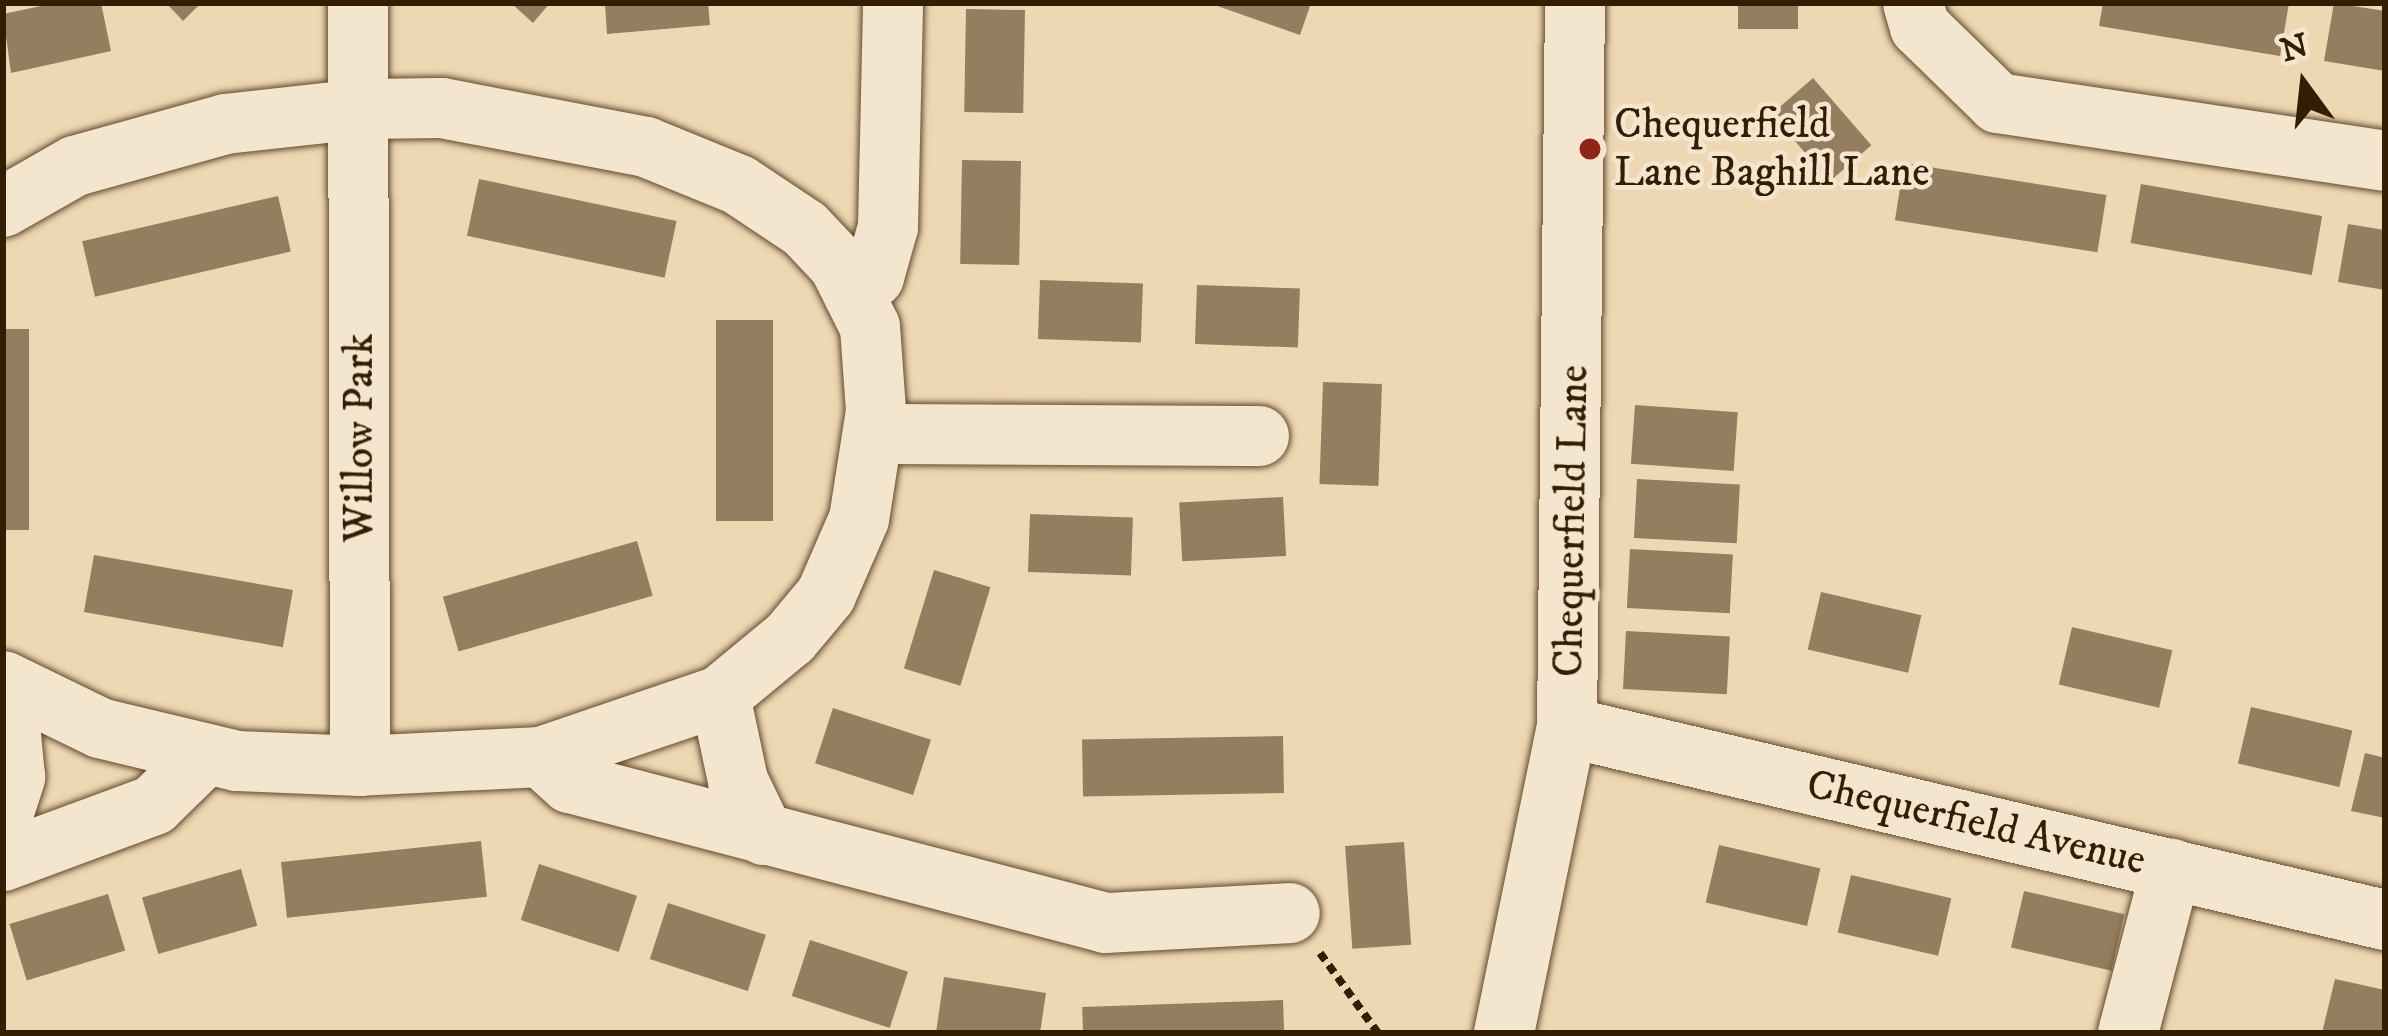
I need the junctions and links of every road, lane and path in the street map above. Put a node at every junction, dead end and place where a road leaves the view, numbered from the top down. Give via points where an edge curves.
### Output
1 (358, 3) edge
2 (893, 3) edge
3 (1575, 3) edge
4 (1912, 3) edge
5 (361, 109) junction
6 (2385, 161) edge
7 (3, 207) edge
8 (854, 295) junction
9 (875, 434) junction
10 (1259, 436) dead end
11 (4, 681) edge
12 (720, 696) junction
13 (1568, 727) junction
14 (204, 756) junction
15 (541, 757) junction
16 (360, 766) junction
17 (3, 815) edge
18 (764, 835) junction
19 (3, 861) edge
20 (2171, 869) junction
21 (1291, 913) joint
22 (2385, 920) edge
23 (1378, 1033) edge
24 (1504, 1033) edge
25 (2128, 1033) edge

1 - 5 street, Willow Park
2 - 8 street via 888,227 874,277
3 - 13 street, Chequerfield Lane
4 - 6 street via 1920,26 1998,103
5 - 7 street via 225,124 75,166
5 - 8 street via 442,108 646,147 740,184 805,230 839,265
5 - 16 street, Willow Park
8 - 9 street via 870,327
9 - 10 street
9 - 12 street via 859,519 826,595 790,638
11 - 14 street via 100,728
11 - 17 street via 15,777
12 - 15 street
12 - 18 street via 738,781
13 - 20 street, Chequerfield Avenue
13 - 24 street, Chequerfield Lane
14 - 16 street
14 - 19 street via 154,805
15 - 16 street
15 - 18 street via 570,782
18 - 21 street via 1106,923
20 - 22 street, Chequerfield Avenue
20 - 25 street
21 - 23 path

